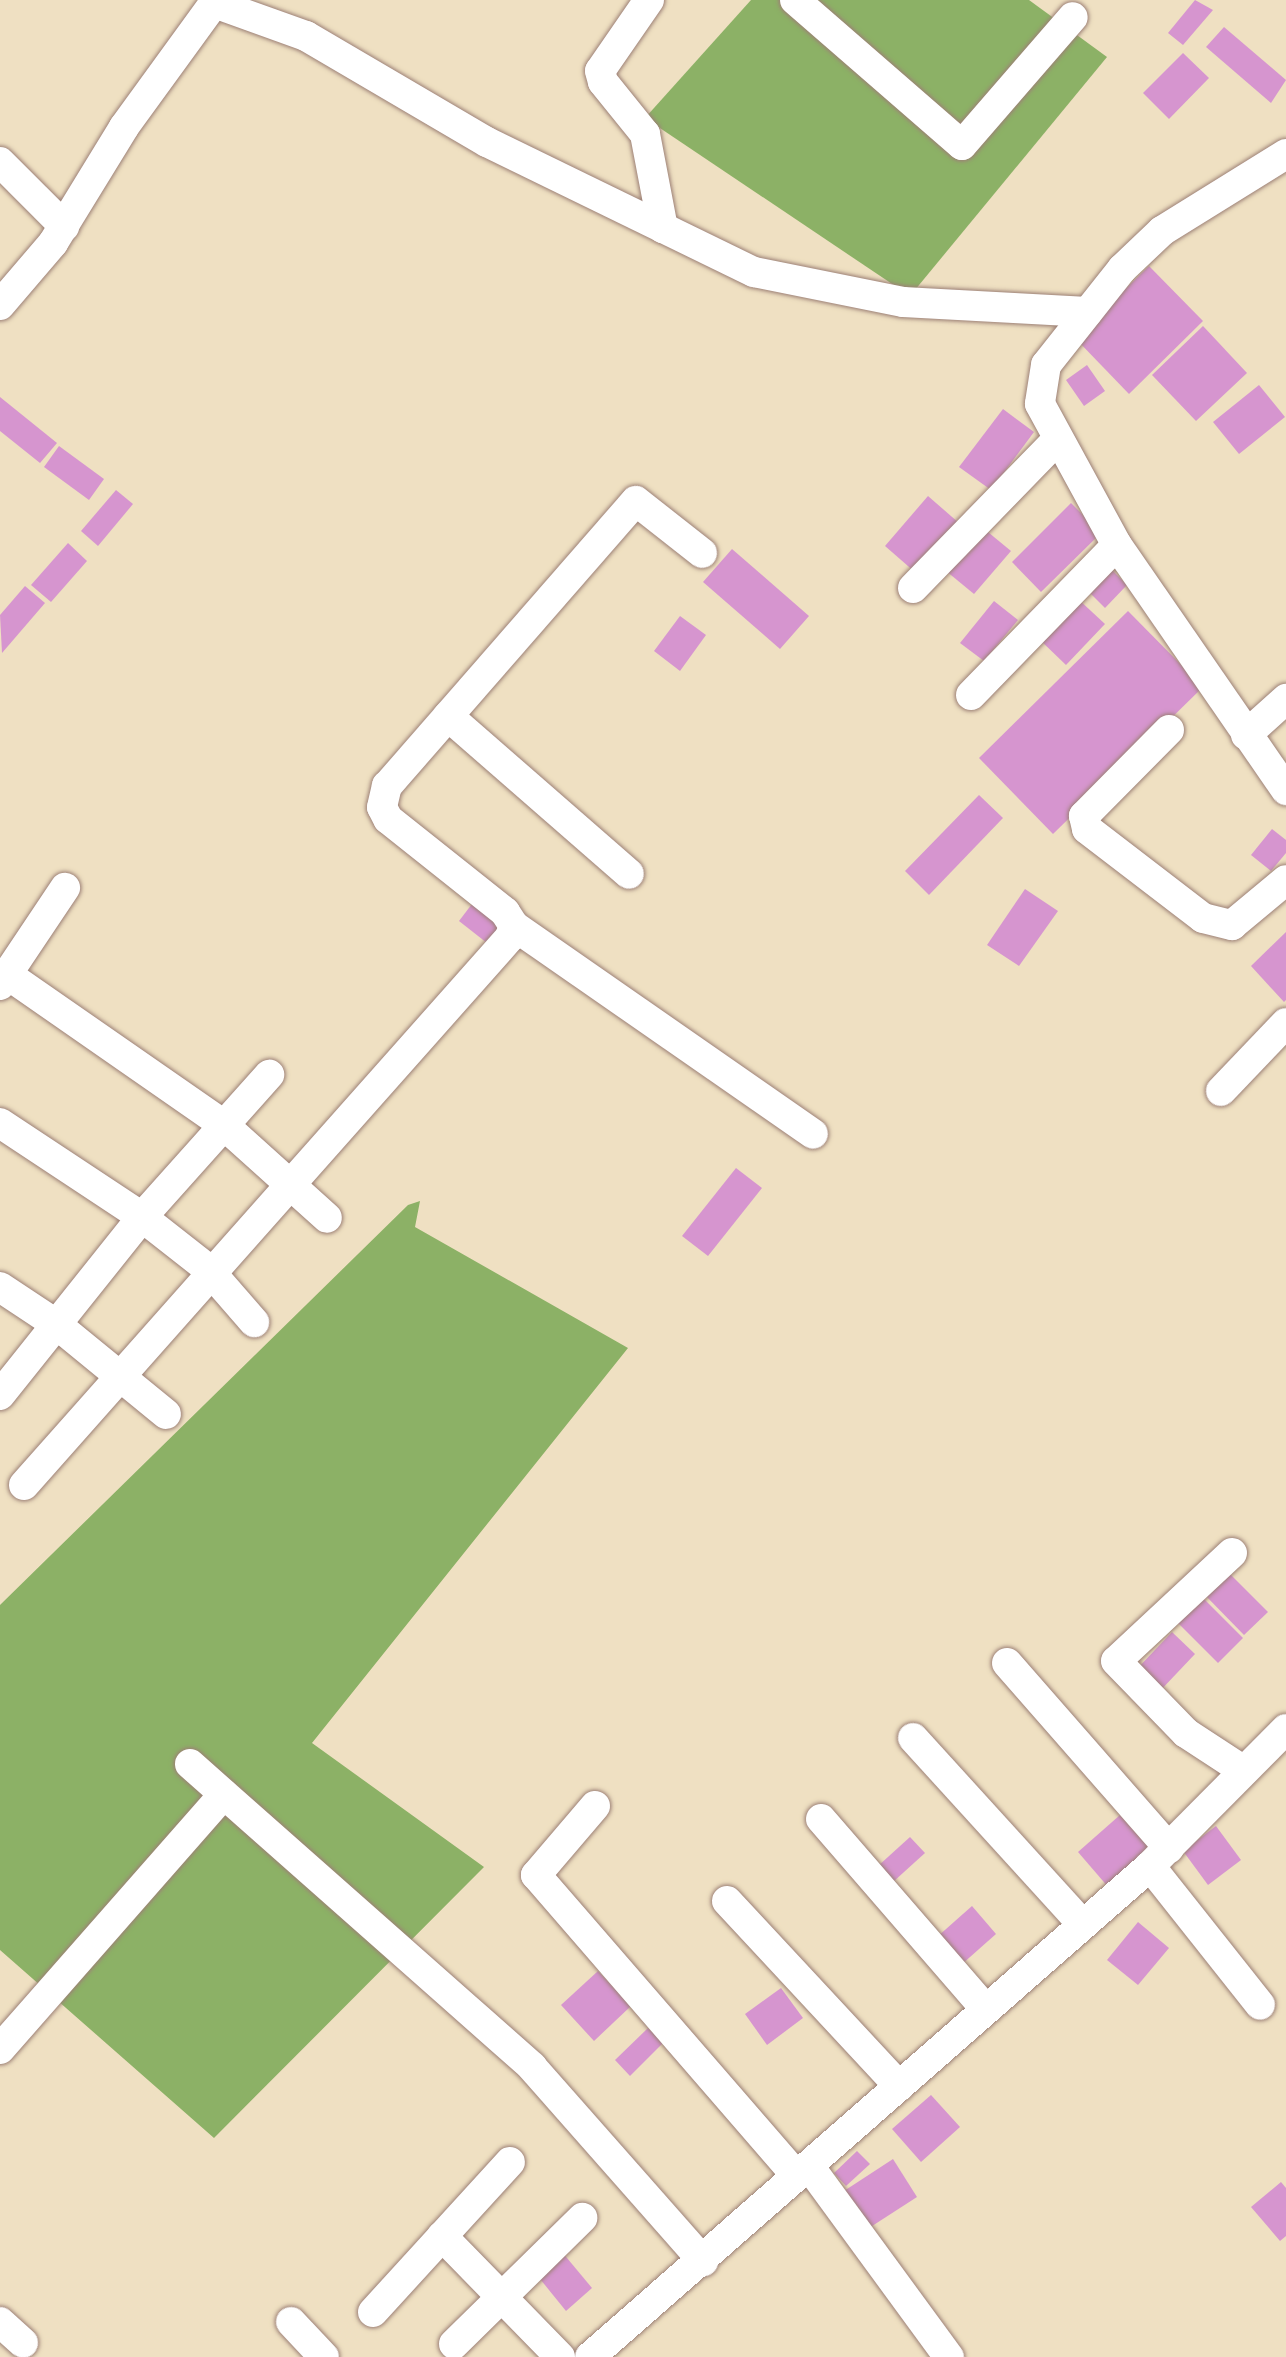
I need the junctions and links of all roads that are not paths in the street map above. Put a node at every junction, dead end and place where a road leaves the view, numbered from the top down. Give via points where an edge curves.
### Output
1 (649, 0) edge
2 (795, 0) edge
3 (215, 2) edge
4 (1073, 17) dead end
5 (1286, 154) edge
6 (0, 162) edge
7 (64, 226) junction
8 (663, 228) junction
9 (0, 305) edge
10 (1088, 312) junction
11 (1058, 439) junction
12 (1117, 545) junction
13 (702, 553) dead end
14 (913, 588) dead end
15 (971, 695) dead end
16 (1286, 699) edge
17 (448, 716) junction
18 (1169, 730) dead end
19 (1246, 735) junction
20 (1286, 790) edge
21 (629, 874) dead end
22 (1286, 880) edge
23 (65, 888) dead end
24 (514, 926) junction
25 (4, 980) edge
26 (1286, 1023) edge
27 (269, 1075) dead end
28 (1221, 1091) dead end
29 (0, 1123) edge
30 (225, 1126) junction
31 (813, 1134) dead end
32 (290, 1184) junction
33 (142, 1217) junction
34 (327, 1218) dead end
35 (211, 1272) junction
36 (0, 1287) edge
37 (254, 1322) dead end
38 (56, 1324) junction
39 (119, 1375) junction
40 (0, 1395) edge
41 (166, 1414) dead end
42 (24, 1485) dead end
43 (1232, 1553) dead end
44 (1007, 1663) dead end
45 (1286, 1729) edge
46 (913, 1738) dead end
47 (190, 1764) dead end
48 (1244, 1771) junction
49 (224, 1794) junction
50 (595, 1806) dead end
51 (821, 1819) dead end
52 (1159, 1857) junction
53 (727, 1901) dead end
54 (1082, 1924) junction
55 (1260, 2005) dead end
56 (985, 2008) junction
57 (0, 2049) edge
58 (899, 2086) junction
59 (510, 2162) dead end
60 (803, 2171) junction
61 (582, 2218) dead end
62 (442, 2236) junction
63 (703, 2261) junction
64 (502, 2297) junction
65 (373, 2312) dead end
66 (0, 2322) edge
67 (291, 2322) dead end
68 (23, 2343) dead end
69 (454, 2344) dead end
70 (324, 2357) edge
71 (560, 2357) edge
72 (590, 2357) edge
73 (949, 2357) edge

1 - 8 street via 600,71 645,134
2 - 4 street via 962,145
3 - 7 street via 124,127
3 - 8 street via 306,36 487,142
5 - 10 street via 1162,231
6 - 7 street
7 - 9 street
8 - 10 street via 754,272 903,302
10 - 11 street via 1046,365 1040,383 1040,404
11 - 12 street
11 - 14 street
12 - 15 street via 1077,580
12 - 19 street
13 - 17 street via 636,501
16 - 19 street
17 - 21 street
17 - 24 street via 387,786 382,807 388,819 505,912
18 - 22 street via 1084,816 1087,829 1203,918 1232,925
19 - 20 street
23 - 25 street
24 - 31 street
24 - 32 street via 510,937
25 - 30 street
26 - 28 street
27 - 30 street
29 - 33 street
30 - 32 street
30 - 33 street
32 - 34 street
32 - 35 street
33 - 35 street
33 - 38 street
35 - 37 street
35 - 39 street
36 - 38 street
38 - 39 street
38 - 40 street
39 - 41 street
39 - 42 street
43 - 48 street via 1116,1661 1186,1733
44 - 52 street
45 - 48 street
46 - 54 street
47 - 49 street
48 - 52 street
49 - 57 street
49 - 63 street via 532,2067
50 - 60 street via 536,1875
51 - 56 street
52 - 54 street
52 - 55 street
53 - 58 street
54 - 56 street
56 - 58 street
58 - 60 street
59 - 62 street
60 - 63 street
60 - 73 street
61 - 64 street
62 - 64 street
62 - 65 street
63 - 72 street
64 - 69 street
64 - 71 street
66 - 68 street
67 - 70 street

